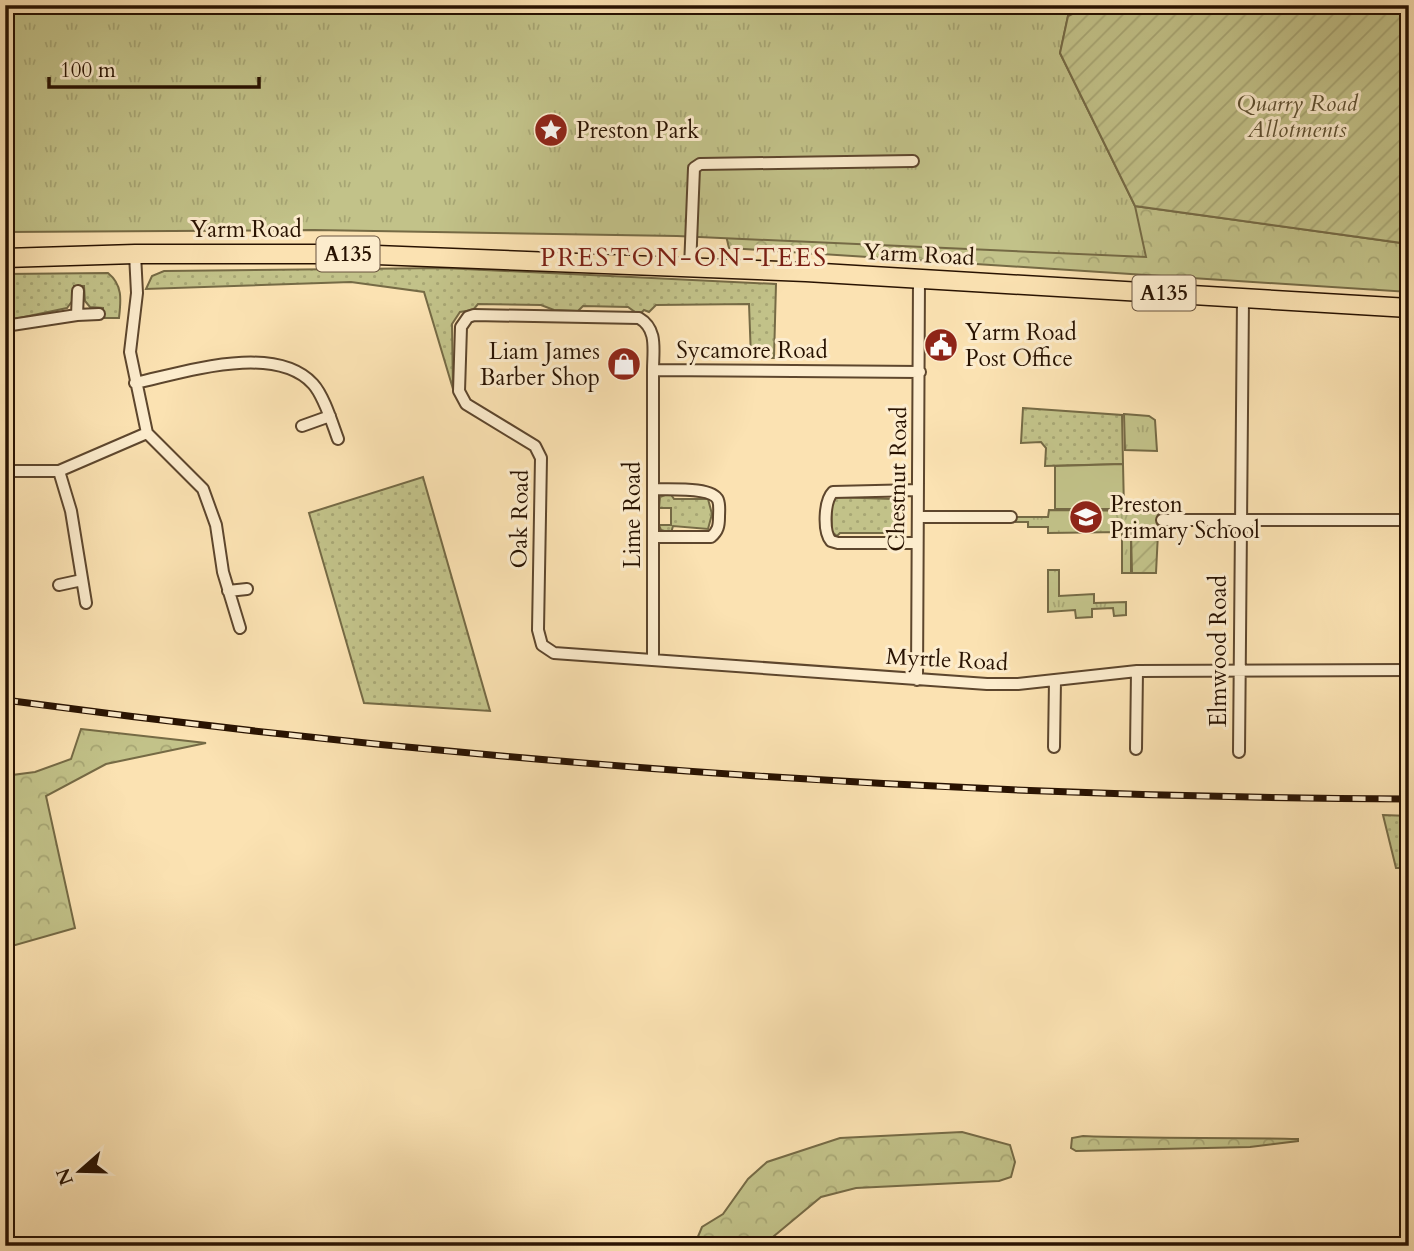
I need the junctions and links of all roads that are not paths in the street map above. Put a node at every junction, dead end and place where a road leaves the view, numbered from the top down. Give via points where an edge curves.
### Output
1 (913, 161) dead end
2 (135, 254) junction
3 (5, 258) edge
4 (690, 268) junction
5 (919, 279) junction
6 (79, 291) dead end
7 (1243, 298) junction
8 (1409, 308) edge
9 (99, 314) dead end
10 (77, 315) junction
11 (463, 322) joint
12 (5, 326) edge
13 (653, 370) junction
14 (920, 372) junction
15 (135, 383) junction
16 (330, 416) junction
17 (302, 426) dead end
18 (147, 433) junction
19 (338, 439) dead end
20 (5, 471) edge
21 (59, 471) junction
22 (653, 489) junction
23 (918, 490) junction
24 (918, 517) junction
25 (1011, 517) dead end
26 (1240, 519) junction
27 (1162, 520) dead end
28 (1409, 520) edge
29 (654, 537) junction
30 (917, 543) junction
31 (82, 580) junction
32 (59, 585) dead end
33 (247, 589) dead end
34 (228, 591) junction
35 (86, 603) dead end
36 (240, 628) dead end
37 (653, 660) junction
38 (1239, 670) junction
39 (1409, 670) edge
40 (1137, 671) junction
41 (917, 680) junction
42 (1055, 680) junction
43 (1054, 747) dead end
44 (1136, 749) dead end
45 (1239, 752) dead end

1 - 4 street via 700,164 694,168
2 - 3 main road, Yarm Road / A135
2 - 4 main road, Yarm Road / A135 via 351,254
2 - 15 street via 137,293 130,352
4 - 5 main road, Yarm Road / A135
5 - 7 main road, Yarm Road / A135
5 - 14 street, Chestnut Road
6 - 10 street
7 - 8 main road, Yarm Road / A135
7 - 26 street, Elmwood Road
9 - 10 street
10 - 12 street
11 - 13 street, Sycamore Road via 474,315 639,318 652,332
11 - 37 street, Oak Road via 461,399 535,446 541,458 538,630 542,645 554,653
13 - 14 street, Sycamore Road
13 - 22 street, Lime Road
14 - 23 street, Chestnut Road
15 - 16 street via 210,366 251,363 287,367 313,385
15 - 18 street
16 - 17 street
16 - 19 street
18 - 21 street
18 - 34 street via 203,489 216,525
20 - 21 street
21 - 31 street
22 - 29 street, Lime Road
22 - 29 street via 707,491 719,502 719,526 710,537
23 - 24 street, Chestnut Road
23 - 30 street via 833,492 827,501 831,541
24 - 25 street
24 - 30 street, Chestnut Road
26 - 27 street
26 - 28 street
26 - 38 street, Elmwood Road
29 - 37 street, Lime Road
30 - 41 street, Chestnut Road
31 - 32 street
31 - 35 street
33 - 34 street
34 - 36 street
37 - 41 street, Myrtle Road
38 - 39 street, Myrtle Road
38 - 40 street, Myrtle Road
38 - 45 street, Elmwood Road
40 - 42 street, Myrtle Road
40 - 44 street
41 - 42 street, Myrtle Road via 987,684
42 - 43 street

